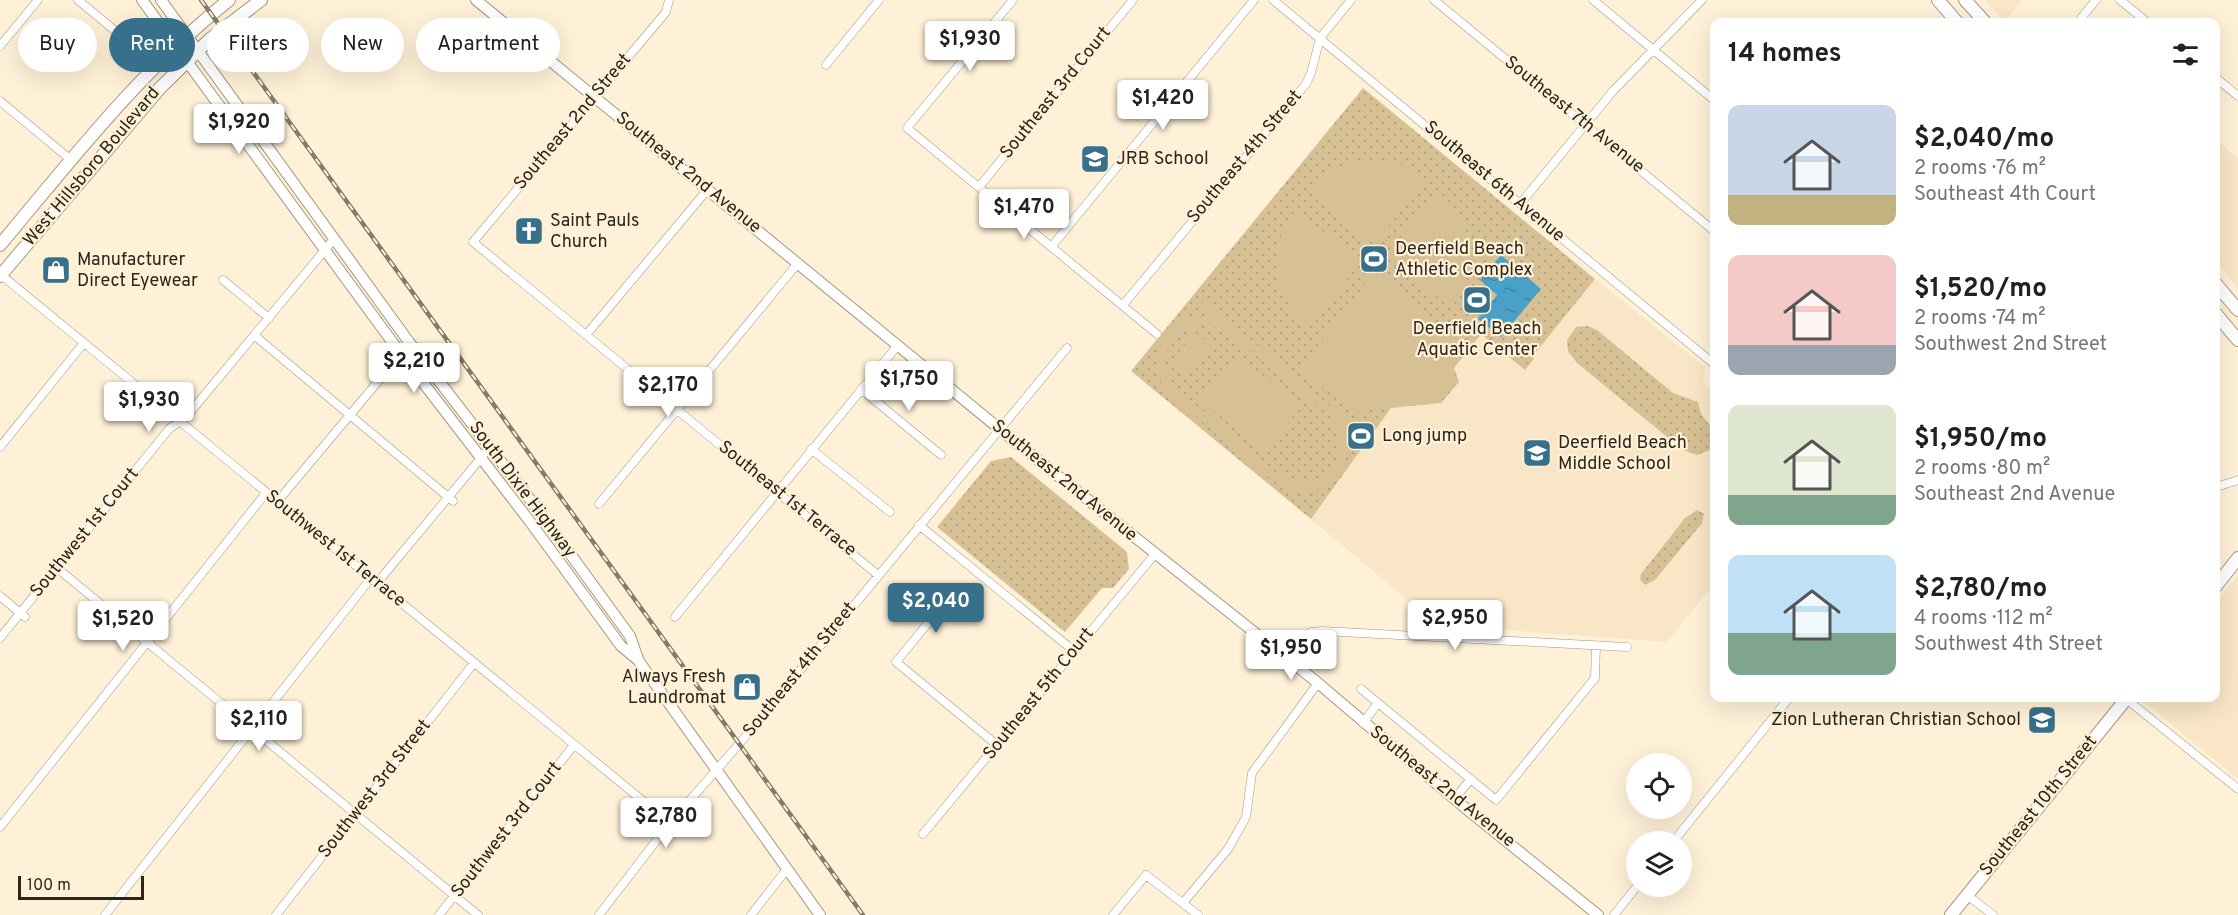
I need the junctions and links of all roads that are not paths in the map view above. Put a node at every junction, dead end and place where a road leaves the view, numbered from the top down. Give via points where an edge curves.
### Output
1 (38, 0) edge
2 (78, 0) edge
3 (142, 0) edge
4 (161, 0) edge
5 (229, 0) edge
6 (261, 0) edge
7 (670, 0) edge
8 (879, 0) edge
9 (1013, 0) edge
10 (1133, 0) edge
11 (1254, 0) edge
12 (1273, 0) edge
13 (1351, 0) edge
14 (1434, 0) edge
15 (1593, 0) edge
16 (1702, 0) edge
17 (1938, 0) edge
18 (1965, 0) edge
19 (2096, 0) edge
20 (2120, 0) edge
21 (480, 2) edge
22 (156, 18) edge
23 (174, 18) edge
24 (1954, 18) edge
25 (1981, 18) edge
26 (2081, 18) edge
27 (2142, 18) edge
28 (109, 26) edge
29 (195, 28) edge
30 (1320, 38) junction
31 (0, 46) edge
32 (195, 46) edge
33 (1652, 48) junction
34 (198, 50) junction
35 (195, 53) edge
36 (826, 64) dead end
37 (195, 71) edge
38 (148, 72) edge
39 (177, 72) edge
40 (2220, 81) edge
41 (2238, 96) edge
42 (594, 97) junction
43 (1710, 97) edge
44 (0, 101) edge
45 (1584, 124) junction
46 (71, 160) junction
47 (979, 187) junction
48 (708, 189) junction
49 (1520, 204) junction
50 (1710, 228) edge
51 (334, 239) junction
52 (473, 242) joint
53 (1052, 246) junction
54 (1, 248) edge
55 (325, 250) junction
56 (798, 263) junction
57 (0, 275) edge
58 (223, 280) dead end
59 (2220, 289) edge
60 (1123, 305) junction
61 (2238, 310) edge
62 (269, 318) junction
63 (2220, 319) edge
64 (1157, 334) dead end
65 (586, 335) junction
66 (255, 336) junction
67 (2238, 340) edge
68 (83, 344) junction
69 (898, 345) junction
70 (1067, 348) dead end
71 (401, 354) junction
72 (1710, 361) edge
73 (861, 389) junction
74 (678, 410) junction
75 (349, 414) junction
76 (179, 422) junction
77 (1000, 428) junction
78 (0, 447) edge
79 (490, 447) junction
80 (811, 449) junction
81 (941, 455) dead end
82 (481, 457) junction
83 (2238, 480) edge
84 (2220, 486) edge
85 (777, 491) junction
86 (266, 493) junction
87 (450, 498) junction
88 (277, 502) junction
89 (599, 504) dead end
90 (890, 512) dead end
91 (920, 525) junction
92 (1155, 554) junction
93 (2238, 558) edge
94 (57, 568) junction
95 (878, 575) junction
96 (374, 581) junction
97 (2220, 581) edge
98 (956, 589) dead end
99 (0, 597) edge
100 (22, 615) junction
101 (675, 617) dead end
102 (0, 638) edge
103 (147, 642) junction
104 (1596, 645) junction
105 (1627, 646) dead end
106 (1074, 651) junction
107 (1284, 658) junction
108 (638, 660) junction
109 (474, 663) junction
110 (1318, 683) junction
111 (1361, 689) dead end
112 (1786, 702) edge
113 (2123, 702) edge
114 (2131, 702) edge
115 (1378, 703) junction
116 (1363, 723) junction
117 (251, 730) junction
118 (574, 745) junction
119 (997, 745) junction
120 (717, 770) junction
121 (1471, 779) junction
122 (2238, 789) edge
123 (1454, 799) junction
124 (356, 813) junction
125 (670, 823) junction
126 (0, 827) edge
127 (1682, 831) edge
128 (923, 834) dead end
129 (787, 869) junction
130 (1967, 895) junction
131 (455, 896) junction
132 (1628, 897) edge
133 (1183, 903) junction
134 (105, 915) edge
135 (276, 915) edge
136 (440, 915) edge
137 (478, 915) edge
138 (599, 915) edge
139 (751, 915) edge
140 (820, 915) edge
141 (1113, 915) edge
142 (1198, 915) edge
143 (1598, 915) edge
144 (1614, 915) edge
145 (1951, 915) edge
146 (1993, 915) edge

1 - 31 street
2 - 28 street
3 - 22 main road, South Dixie Highway
4 - 23 main road, South Dixie Highway
5 - 29 main road, West Hillsboro Boulevard
6 - 34 main road, West Hillsboro Boulevard
7 - 42 street, Southeast 2nd Street via 666,12
8 - 36 street
9 - 47 street via 907,128
10 - 47 street, Southeast 3rd Court
11 - 53 street
12 - 30 street, Southeast 6th Avenue
13 - 30 street, Southeast 4th Street
14 - 45 street, Southeast 7th Avenue
15 - 33 street
16 - 33 street
17 - 24 main road
18 - 25 main road
19 - 26 street
20 - 27 street
21 - 42 main road, Southeast 2nd Avenue
30 - 49 street, Southeast 6th Avenue
30 - 60 street, Southeast 4th Street via 1306,84
32 - 34 main road, South Dixie Highway
33 - 43 street
33 - 45 street
34 - 35 main road, West Hillsboro Boulevard
34 - 51 main road, South Dixie Highway
37 - 55 main road, South Dixie Highway
38 - 46 main road, West Hillsboro Boulevard
39 - 57 main road, West Hillsboro Boulevard
40 - 41 street
42 - 48 main road, Southeast 2nd Avenue
42 - 52 street, Southeast 2nd Street
44 - 46 street
45 - 49 street
45 - 50 street, Southeast 7th Avenue
46 - 54 main road, West Hillsboro Boulevard
47 - 53 street
48 - 56 main road, Southeast 2nd Avenue
48 - 65 street
49 - 72 street, Southeast 6th Avenue
51 - 55 street, Southwest 1st Court
51 - 79 main road, South Dixie Highway
52 - 65 street, Southeast 1st Terrace
53 - 60 street
55 - 62 street, Southwest 1st Court
55 - 71 main road, South Dixie Highway
56 - 69 main road, Southeast 2nd Avenue
56 - 74 street
57 - 68 street, Southwest 1st Terrace
58 - 62 street
59 - 61 main road
60 - 64 street
62 - 66 street, Southwest 1st Court
63 - 67 main road
65 - 74 street, Southeast 1st Terrace
66 - 75 street
66 - 76 street, Southwest 1st Court
68 - 76 street, Southwest 1st Terrace
68 - 78 street
69 - 73 street
69 - 77 main road, Southeast 2nd Avenue
70 - 77 street, Southeast 4th Street
71 - 75 street
71 - 82 main road, South Dixie Highway
73 - 80 street
73 - 81 street
74 - 85 street, Southeast 1st Terrace
74 - 89 street
75 - 87 street
75 - 88 street
76 - 86 street, Southwest 1st Terrace
76 - 94 street, Southwest 1st Court via 169,429
77 - 91 street, Southeast 4th Street
77 - 92 main road, Southeast 2nd Avenue
79 - 82 street
79 - 108 main road, South Dixie Highway via 630,636
80 - 85 street
80 - 90 street
82 - 87 street
82 - 108 main road, South Dixie Highway via 621,646
83 - 84 street
85 - 95 street, Southeast 1st Terrace
85 - 101 street
86 - 88 street, Southwest 1st Terrace
86 - 103 street
87 - 96 street
88 - 96 street, Southwest 1st Terrace
91 - 95 street, Southeast 4th Street
91 - 106 street
92 - 106 street, Southeast 5th Court
92 - 107 main road, Southeast 2nd Avenue
93 - 97 main road
94 - 100 street, Southwest 1st Court
94 - 103 street
95 - 120 street, Southeast 4th Street
96 - 109 street, Southwest 1st Terrace
96 - 117 street
98 - 119 street via 896,662
99 - 100 street
100 - 102 street, Southwest 1st Court
103 - 117 street
103 - 126 street
104 - 105 street
104 - 107 street via 1322,631 1311,632
104 - 121 street via 1595,678 1496,800
106 - 119 street, Southeast 5th Court
107 - 110 main road, Southeast 2nd Avenue
108 - 120 main road, South Dixie Highway
109 - 118 street, Southwest 1st Terrace
109 - 124 street, Southwest 3rd Street
110 - 116 main road, Southeast 2nd Avenue
110 - 133 street via 1252,773 1246,816 1228,849
111 - 115 street
112 - 127 street
113 - 130 main road, Southeast 10th Street
114 - 122 street
115 - 116 street
115 - 121 street
116 - 123 main road, Southeast 2nd Avenue
117 - 124 street
117 - 134 street
118 - 125 street, Southwest 1st Terrace
118 - 131 street, Southwest 3rd Court
119 - 128 street, Southeast 5th Court
120 - 125 street, Southeast 4th Street
120 - 129 main road, South Dixie Highway
121 - 123 street
123 - 143 main road, Southeast 2nd Avenue
124 - 131 street
124 - 135 street, Southwest 3rd Street
125 - 138 street, Southeast 4th Street
129 - 139 street
129 - 140 main road, South Dixie Highway
130 - 145 main road, Southeast 10th Street
130 - 146 street
131 - 136 street, Southwest 3rd Court
131 - 137 street
132 - 144 street
133 - 141 street via 1146,875
133 - 142 street

